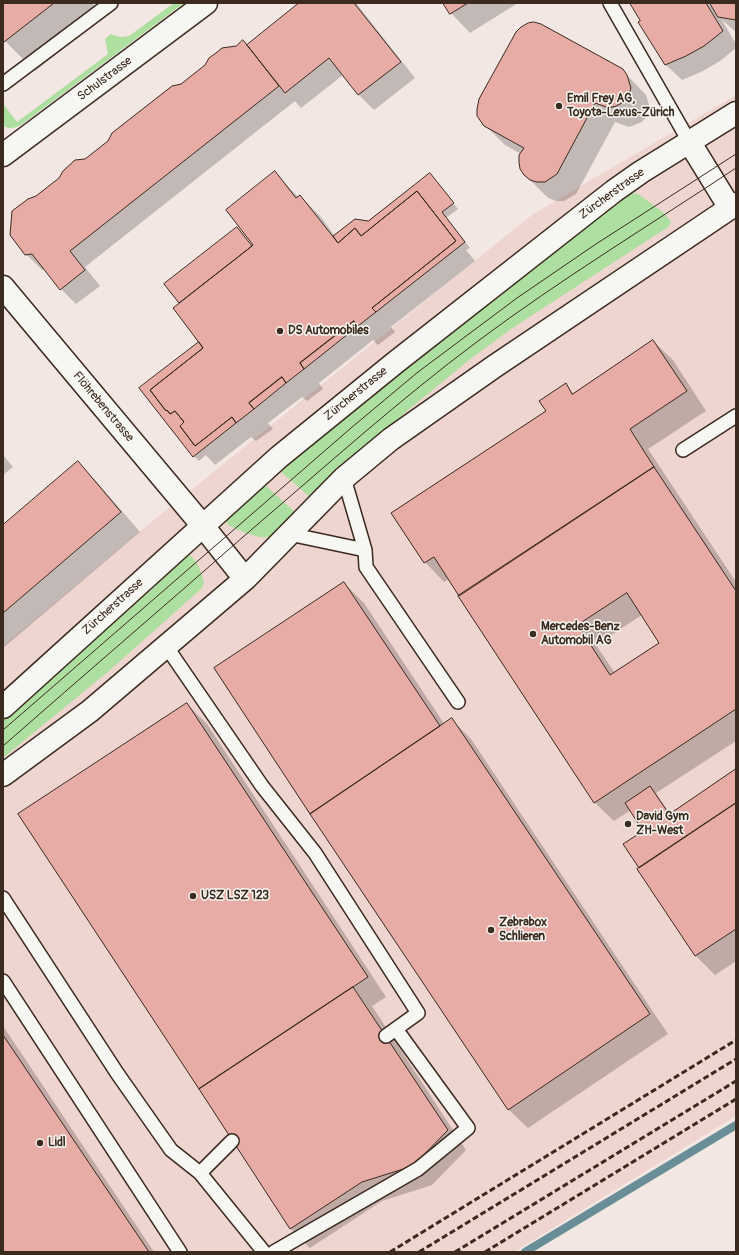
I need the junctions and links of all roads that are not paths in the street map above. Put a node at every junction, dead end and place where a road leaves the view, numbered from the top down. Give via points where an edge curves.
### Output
1 (111, 3) edge
2 (206, 3) edge
3 (610, 3) edge
4 (3, 84) edge
5 (736, 113) edge
6 (690, 143) junction
7 (5, 151) edge
8 (733, 206) edge
9 (3, 287) edge
10 (736, 416) edge
11 (683, 450) dead end
12 (344, 478) junction
13 (203, 526) junction
14 (288, 534) junction
15 (365, 550) junction
16 (245, 579) junction
17 (166, 646) junction
18 (458, 702) dead end
19 (3, 707) edge
20 (3, 775) edge
21 (3, 898) edge
22 (3, 981) edge
23 (232, 1141) dead end
24 (200, 1173) junction
25 (180, 1252) edge
26 (264, 1252) edge
27 (274, 1252) edge

1 - 4 lane
2 - 7 main road, Schulstrasse
3 - 6 lane
5 - 6 main road, Zürcherstrasse
6 - 8 main road
6 - 13 main road, Zürcherstrasse via 614,191 411,350 279,457
8 - 12 main road via 391,438
9 - 13 main road, Flöhrebenstrasse
10 - 11 lane
12 - 14 main road
12 - 15 lane
13 - 16 main road, Flöhrebenstrasse
13 - 19 main road, Zürcherstrasse
14 - 15 lane
14 - 16 main road
15 - 18 lane via 366,567
16 - 17 main road
17 - 20 main road via 90,711
17 - 27 lane via 262,786 315,853 418,1013 391,1032 468,1128 418,1169
21 - 24 lane via 116,1074 166,1144
22 - 25 lane
23 - 24 lane
24 - 26 lane

